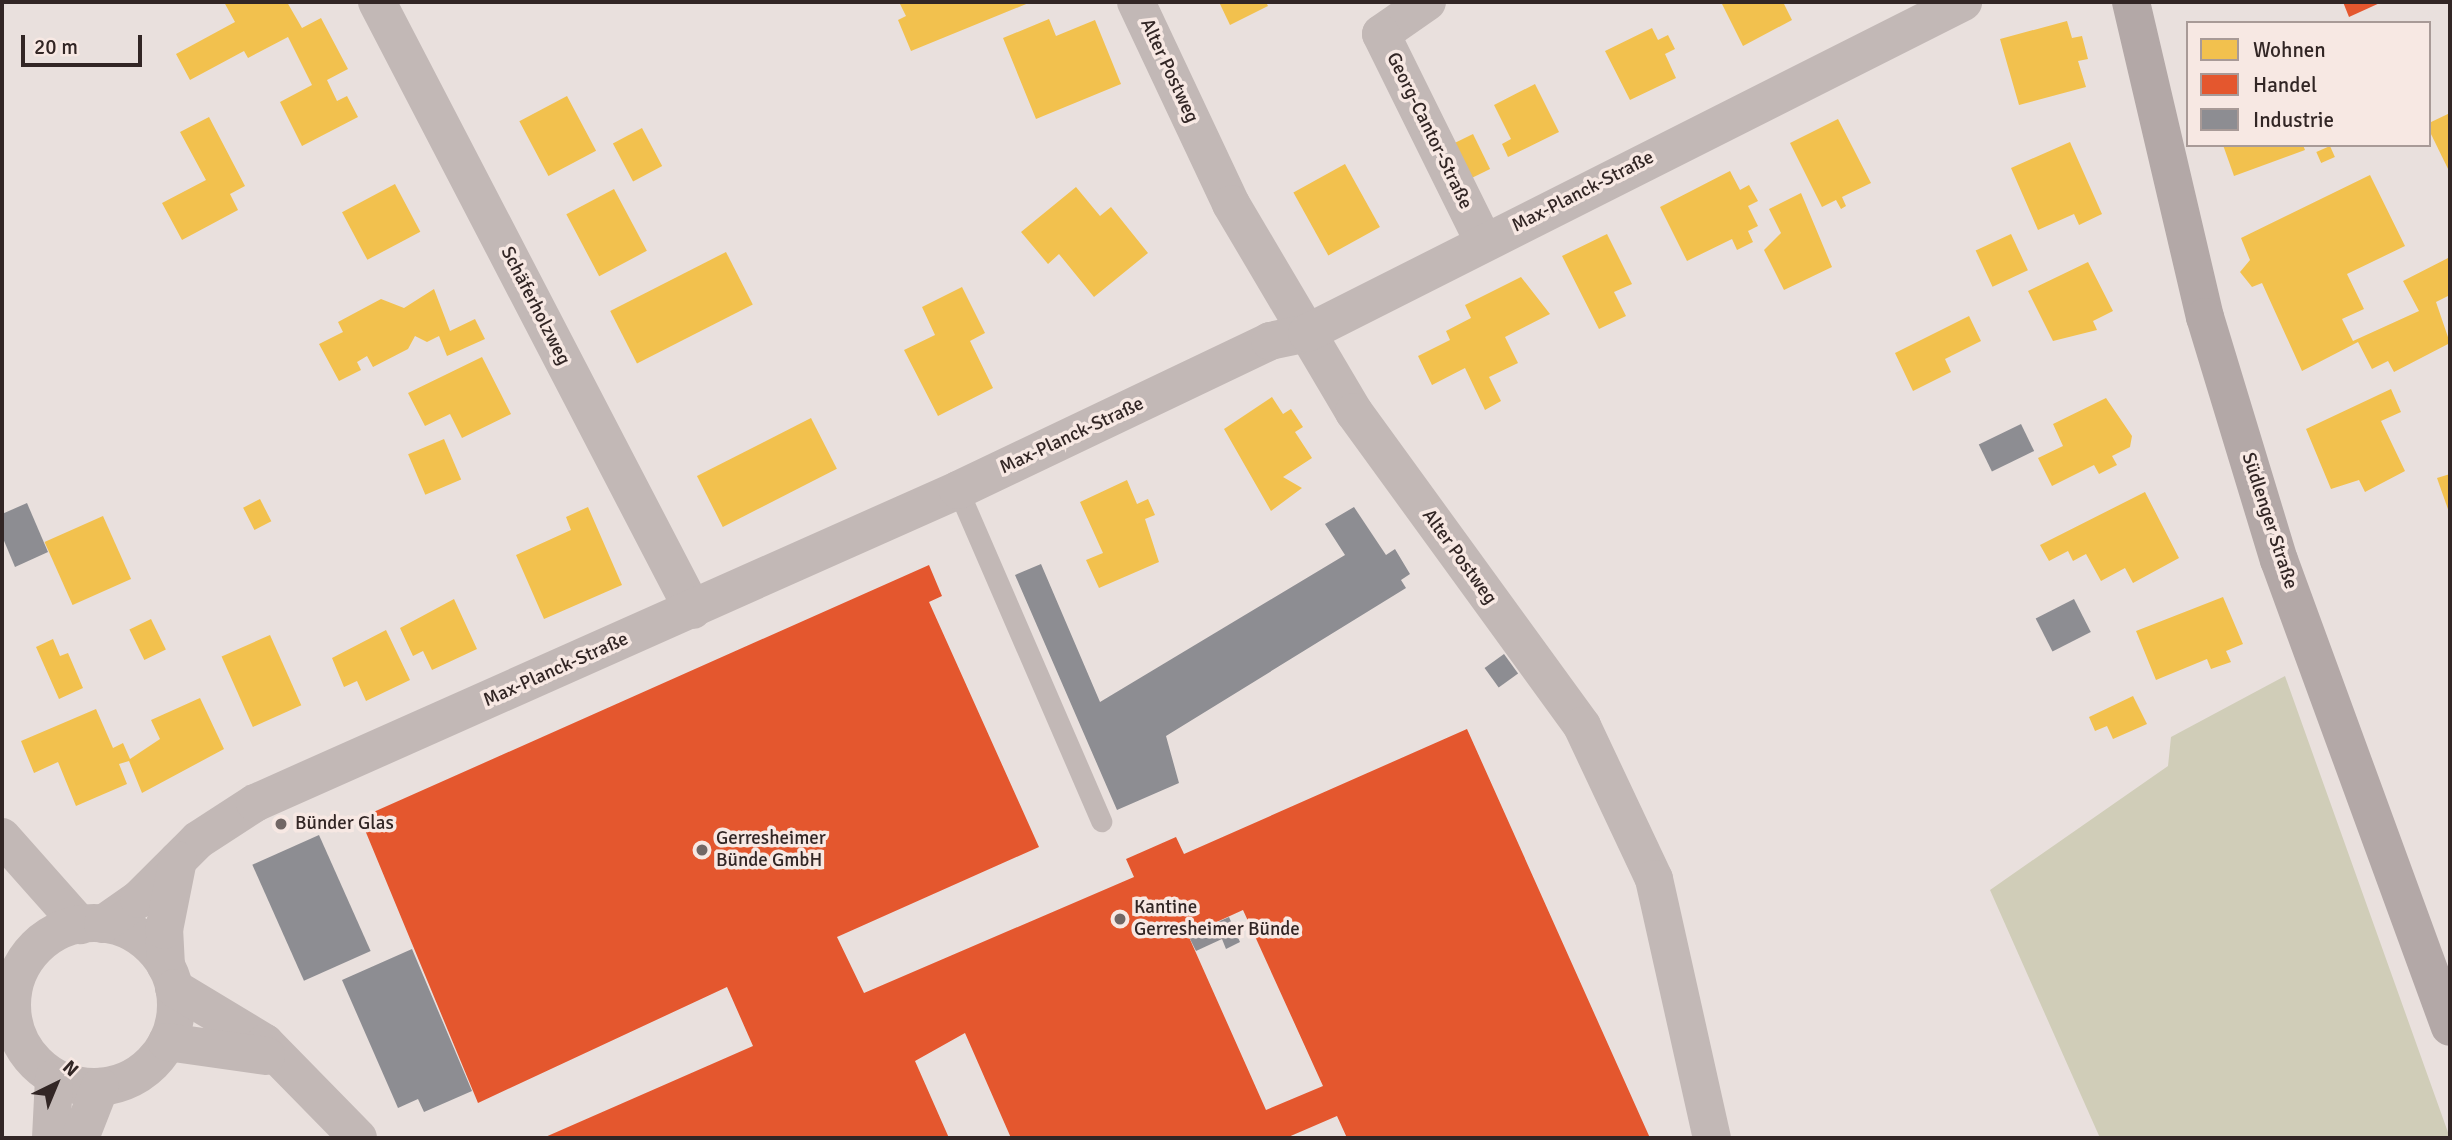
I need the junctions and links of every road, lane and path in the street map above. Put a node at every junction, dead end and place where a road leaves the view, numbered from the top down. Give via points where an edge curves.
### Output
1 (377, 2) edge
2 (1136, 2) edge
3 (1427, 2) edge
4 (1963, 2) edge
5 (2132, 2) edge
6 (1484, 242) junction
7 (1307, 332) junction
8 (958, 490) junction
9 (693, 610) junction
10 (1101, 821) dead end
11 (10, 845) edge
12 (178, 859) junction
13 (91, 924) junction
14 (39, 943) junction
15 (170, 977) junction
16 (2450, 1027) edge
17 (167, 1042) junction
18 (291, 1067) junction
19 (54, 1078) junction
20 (100, 1087) junction
21 (51, 1138) edge
22 (80, 1138) edge
23 (358, 1138) edge
24 (1713, 1138) edge

1 - 9 street, Schäferholzweg
2 - 7 street, Alter Postweg via 1231,204
3 - 6 street, Georg-Cantor-Straße via 1381,34
4 - 6 street, Max-Planck-Straße
5 - 16 main road, Südlenger Straße via 2205,317 2275,547
6 - 7 street, Max-Planck-Straße
7 - 8 street, Max-Planck-Straße via 1270,341
7 - 24 street, Alter Postweg via 1354,412 1582,726 1654,880
8 - 9 street, Max-Planck-Straße
8 - 10 lane
9 - 12 street, Max-Planck-Straße via 255,803 225,819
11 - 13 street
11 - 14 street
12 - 13 street, Max-Planck-Straße
12 - 15 street via 164,930
13 - 14 street
13 - 15 street via 139,938
14 - 19 street via 23,964 12,1014 34,1061
15 - 17 street
15 - 18 street via 265,1043
17 - 18 street via 250,1049
17 - 20 street via 139,1073
18 - 23 street
19 - 20 street
19 - 21 street
20 - 22 street

